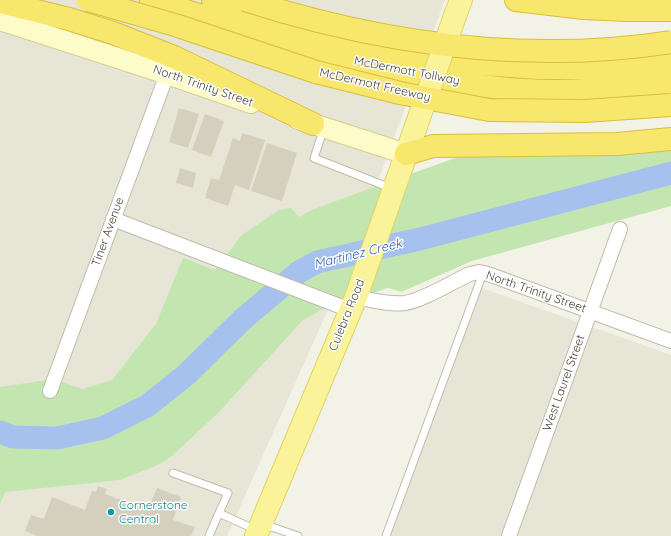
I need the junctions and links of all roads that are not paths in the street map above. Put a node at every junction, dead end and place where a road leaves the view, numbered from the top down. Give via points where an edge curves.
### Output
1 (88, 0) edge
2 (94, 0) edge
3 (151, 0) edge
4 (213, 0) edge
5 (246, 0) edge
6 (516, 0) edge
7 (0, 2) edge
8 (459, 7) edge
9 (671, 10) edge
10 (0, 20) edge
11 (252, 32) junction
12 (671, 42) edge
13 (671, 63) edge
14 (167, 74) junction
15 (671, 83) edge
16 (671, 105) edge
17 (319, 126) junction
18 (671, 139) edge
19 (406, 154) junction
20 (396, 186) junction
21 (113, 219) junction
22 (620, 229) dead end
23 (483, 273) junction
24 (356, 295) junction
25 (590, 311) junction
26 (671, 342) edge
27 (50, 391) dead end
28 (174, 473) dead end
29 (219, 513) junction
30 (258, 530) edge
31 (209, 536) edge
32 (298, 536) edge
33 (386, 536) edge
34 (509, 536) edge

1 - 16 highway, McDermott Freeway, bridge via 175,25 316,72 400,93 489,110 585,112
2 - 11 highway
3 - 11 highway, McDermott Tollway
4 - 13 highway, McDermott Tollway via 334,39 420,57 539,68 610,68
5 - 12 highway, bridge via 343,27 439,45 582,52
6 - 9 highway via 584,8
7 - 17 highway via 113,33 174,57
8 - 19 main road, Culebra Road, bridge
10 - 14 main road, North Trinity Street
11 - 15 highway, McDermott Tollway via 385,70 462,83 524,90 606,90
14 - 17 main road, North Trinity Street
14 - 21 street, Tiner Avenue
17 - 19 main road, North Trinity Street
17 - 20 lane via 314,158
18 - 19 highway via 617,144 433,146
19 - 20 main road, Culebra Road
20 - 24 main road, Culebra Road
21 - 24 street, North Trinity Street via 327,301
21 - 27 street, Tiner Avenue
22 - 25 street, West Laurel Street
23 - 24 street, North Trinity Street via 470,274 406,303 383,302
23 - 25 street, North Trinity Street
23 - 33 lane
24 - 30 main road, Culebra Road
25 - 26 street, North Trinity Street
25 - 34 street, West Laurel Street
28 - 29 lane via 228,493
29 - 30 lane
29 - 31 lane
30 - 32 lane

